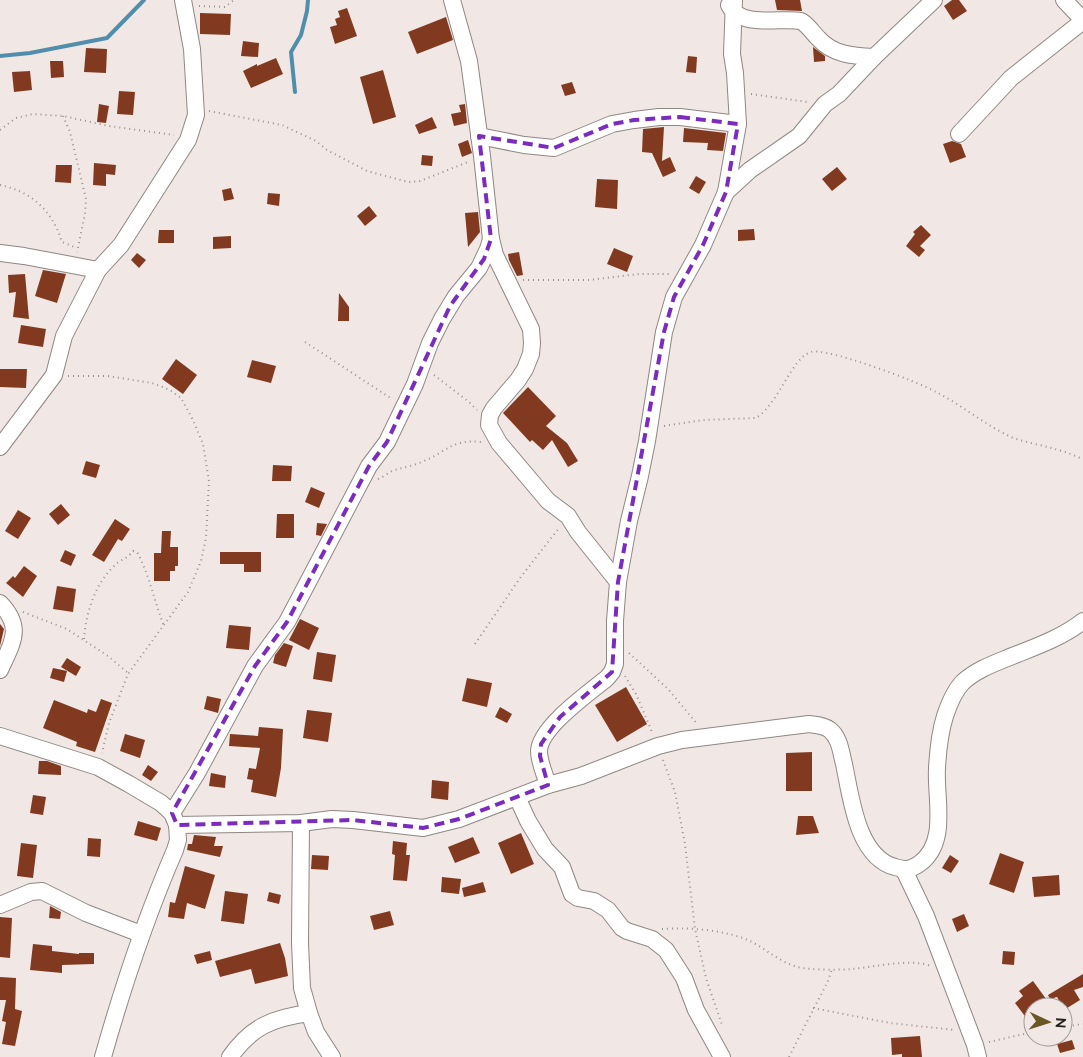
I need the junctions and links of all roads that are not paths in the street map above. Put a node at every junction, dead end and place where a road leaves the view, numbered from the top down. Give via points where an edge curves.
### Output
1 (452, 0) edge
2 (934, 0) edge
3 (1064, 0) edge
4 (184, 3) edge
5 (730, 4) edge
6 (1083, 21) edge
7 (874, 58) junction
8 (738, 124) junction
9 (959, 134) dead end
10 (479, 136) junction
11 (726, 192) junction
12 (490, 239) junction
13 (0, 253) edge
14 (98, 270) junction
15 (0, 447) edge
16 (618, 582) junction
17 (1, 603) edge
18 (1083, 621) edge
19 (0, 670) edge
20 (0, 736) edge
21 (548, 786) junction
22 (517, 797) junction
23 (175, 819) junction
24 (301, 823) junction
25 (904, 870) junction
26 (0, 904) edge
27 (141, 934) junction
28 (308, 1013) junction
29 (975, 1045) edge
30 (102, 1057) edge
31 (230, 1057) edge
32 (332, 1057) edge
33 (722, 1057) edge

1 - 10 street via 469,61
2 - 7 street
3 - 6 street
4 - 14 street via 192,49 196,115 188,140 121,245
5 - 7 street via 738,16 747,19 801,21 831,49
5 - 8 street
6 - 9 street via 1011,78
7 - 11 street via 840,94 825,104 799,136 750,170
8 - 10 street via 680,117 634,120 612,124 554,148
8 - 11 street
10 - 12 street
11 - 16 street via 703,245 674,297 664,332 649,428
12 - 16 street via 530,329 532,343 525,369 494,408 489,425 499,443 548,501 568,516
12 - 23 street via 479,268 450,306 430,343 386,442 369,466 287,622 255,666
13 - 14 street
14 - 15 street via 64,336 54,376
16 - 21 street via 615,664 607,678 560,717 541,744 540,756
17 - 19 street via 15,626 11,647
18 - 25 street via 1048,642 978,670 954,693 939,742 935,841 925,860
20 - 23 street via 98,767 161,803
21 - 22 street
21 - 25 street via 682,740 808,724 825,727 835,735 840,746 850,797 862,835 873,854 885,864
22 - 24 street via 459,819 423,828 332,819
22 - 33 street via 546,849 562,867 572,894 594,901 608,910 622,928 652,939 666,950 684,978 696,1010
23 - 24 street
23 - 27 street via 178,840
24 - 28 street via 300,943 302,988
25 - 29 street via 926,916
26 - 27 street via 42,891 86,913
27 - 30 street
28 - 31 street via 271,1021 254,1030
28 - 32 street

